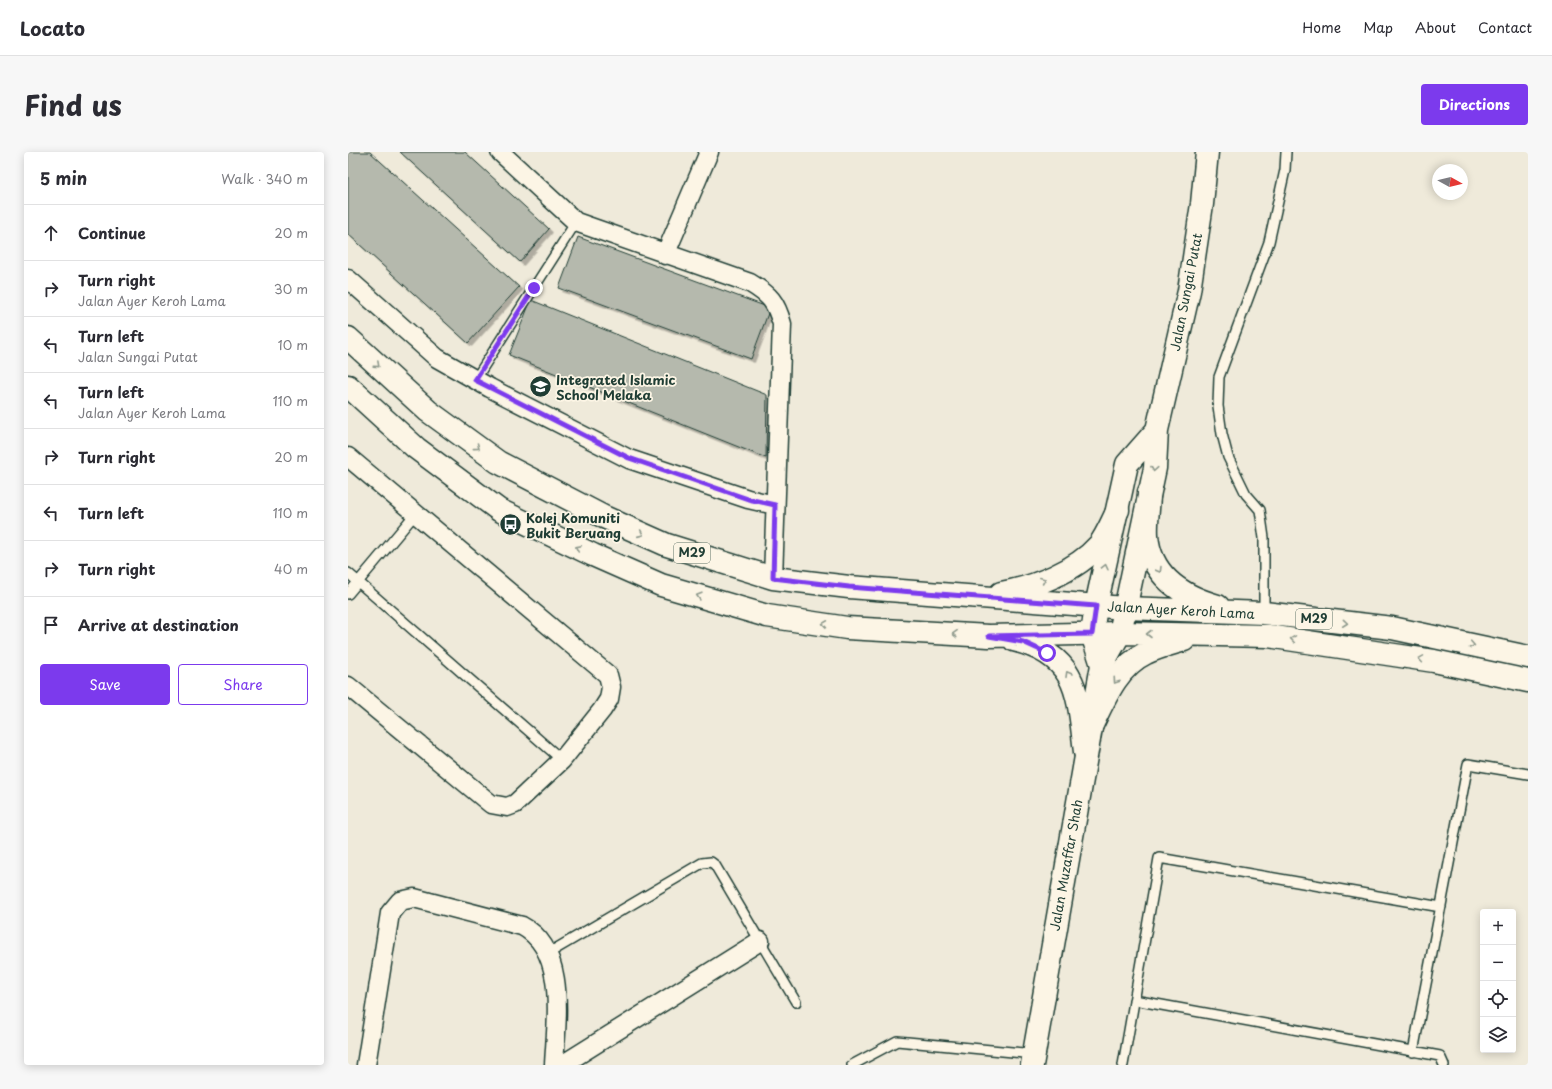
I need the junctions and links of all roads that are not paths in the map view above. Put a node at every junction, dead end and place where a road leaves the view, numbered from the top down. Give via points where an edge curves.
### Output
1 (500, 152) edge
2 (708, 152) edge
3 (1207, 152) edge
4 (1286, 152) edge
5 (576, 222) junction
6 (665, 255) junction
7 (348, 279) edge
8 (348, 338) edge
9 (475, 380) junction
10 (348, 386) edge
11 (1157, 430) junction
12 (348, 457) edge
13 (1149, 492) junction
14 (775, 505) junction
15 (1118, 510) junction
16 (416, 513) junction
17 (348, 573) edge
18 (773, 578) junction
19 (358, 582) junction
20 (348, 594) edge
21 (978, 596) junction
22 (1096, 606) junction
23 (1125, 608) junction
24 (1233, 612) junction
25 (1264, 613) junction
26 (1092, 634) junction
27 (1120, 634) junction
28 (1224, 634) junction
29 (989, 636) junction
30 (1528, 656) edge
31 (1102, 666) junction
32 (1528, 681) edge
33 (348, 686) edge
34 (1089, 731) junction
35 (1086, 752) junction
36 (562, 760) junction
37 (1528, 774) edge
38 (1441, 907) junction
39 (760, 941) junction
40 (547, 954) junction
41 (1134, 1000) junction
42 (796, 1002) dead end
43 (1413, 1052) junction
44 (1033, 1060) edge
45 (366, 1065) edge
46 (554, 1065) edge
47 (562, 1065) edge
48 (852, 1065) edge
49 (1123, 1065) edge
50 (1444, 1065) edge

1 - 5 street
2 - 6 street
3 - 11 main road, Jalan Sungai Putat via 1189,291
4 - 25 lane via 1285,170 1269,242 1220,377 1218,406 1228,457 1246,494 1260,510 1264,538
5 - 6 street
5 - 9 lane
6 - 14 street via 750,283 766,293 777,306 782,324
7 - 9 street via 437,358
8 -> 18 main road, Jalan Ayer Keroh Lama / M29 via 428,411 498,462 604,517 667,545
9 - 14 street via 629,458 748,499
29 -> 10 main road, Jalan Ayer Keroh Lama / M29 via 847,628 767,616 661,585 499,510 416,448
11 -> 13 main road, Jalan Sungai Putat via 1155,468
11 - 15 main road, Jalan Sungai Putat via 1127,464
12 - 16 street
13 - 23 main road, Jalan Sungai Putat
13 -> 24 main road via 1147,535 1158,570 1165,579 1185,593
14 - 18 street
21 -> 15 main road via 1019,589 1047,579 1075,564 1100,544
22 -> 15 main road, Jalan Sungai Putat
16 - 19 lane
16 - 36 street via 608,676 612,687 609,699
17 - 19 lane
18 - 21 main road, Jalan Ayer Keroh Lama / M29 via 849,587
19 - 20 lane
19 - 36 lane
21 - 22 main road, Jalan Ayer Keroh Lama / M29
22 - 23 main road, Jalan Ayer Keroh Lama / M29
22 - 26 main road, Jalan Sungai Putat
23 - 24 main road, Jalan Ayer Keroh Lama / M29
23 - 27 main road, Jalan Sungai Putat
24 - 25 main road, Jalan Ayer Keroh Lama / M29
25 -> 30 main road, Jalan Ayer Keroh Lama / M29 via 1392,628
26 - 27 main road, Jalan Ayer Keroh Lama / M29
26 - 29 main road, Jalan Ayer Keroh Lama / M29
26 - 31 main road, Jalan Muzaffar Shah
28 -> 27 main road, Jalan Ayer Keroh Lama / M29
27 - 31 main road, Jalan Muzaffar Shah
32 -> 28 main road, Jalan Ayer Keroh Lama / M29 via 1434,661 1268,636
28 -> 34 main road via 1184,640 1146,653 1135,660 1115,682
35 -> 29 main road via 1078,697 1058,660 1023,642
31 - 34 main road, Jalan Muzaffar Shah
33 - 36 street via 491,804 507,807 515,804
34 - 35 main road, Jalan Muzaffar Shah
35 - 44 main road, Jalan Muzaffar Shah
37 - 38 lane via 1468,764
38 - 41 lane via 1159,858
38 - 43 lane
39 - 40 lane via 711,862 702,863
39 - 42 lane
39 - 47 street
40 - 45 street via 533,932 522,926 414,898 400,901 390,913
40 - 46 street via 557,986
41 - 43 lane
41 - 49 lane
43 - 50 lane via 1440,1056
44 - 48 lane via 897,1041

